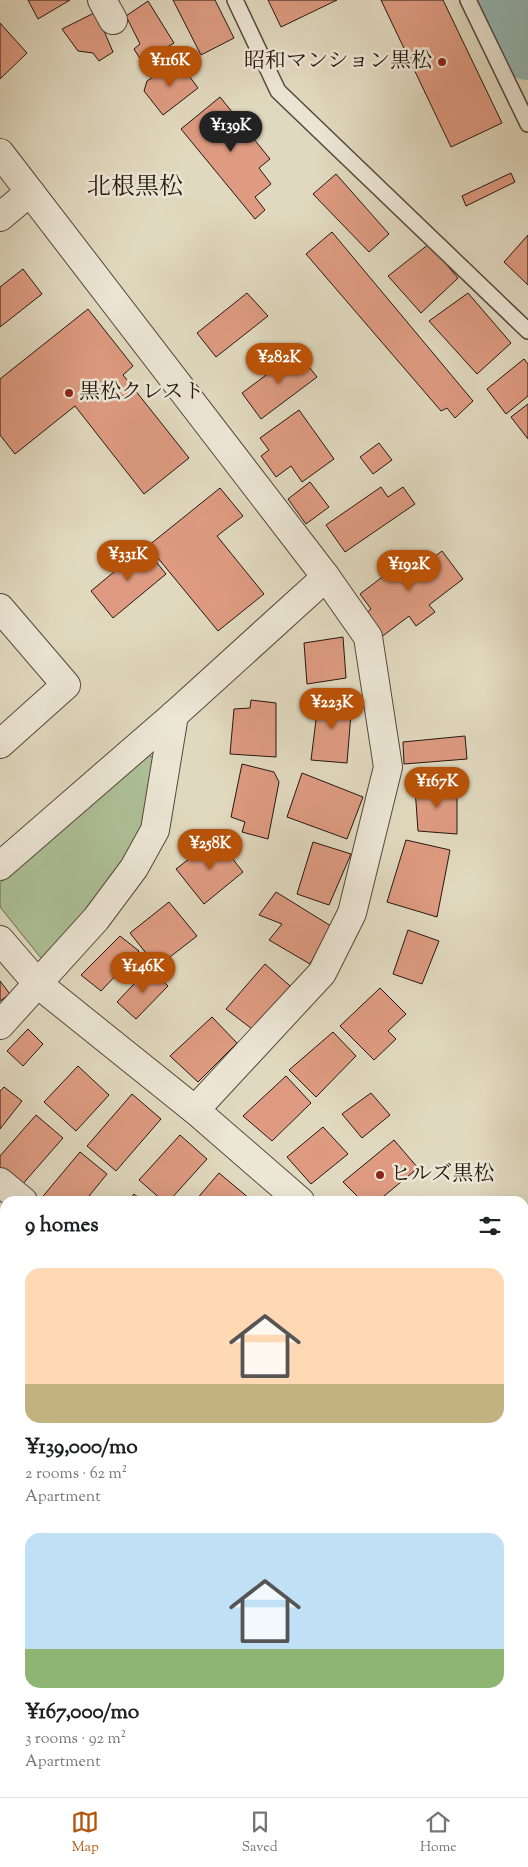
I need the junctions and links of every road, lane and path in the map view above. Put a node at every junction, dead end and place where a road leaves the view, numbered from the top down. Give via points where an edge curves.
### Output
1 (235, 0) edge
2 (468, 0) edge
3 (528, 124) edge
4 (0, 152) edge
5 (30, 192) junction
6 (0, 217) edge
7 (528, 330) edge
8 (326, 577) junction
9 (0, 608) edge
10 (174, 715) junction
11 (0, 744) edge
12 (0, 866) edge
13 (0, 940) edge
14 (38, 984) junction
15 (0, 1025) edge
16 (195, 1110) junction
17 (0, 1182) edge
18 (16, 1196) edge
19 (294, 1196) edge

1 - 7 lane via 278,91
2 - 3 lane
4 - 5 street
5 - 6 street
5 - 8 street
8 - 10 street
8 - 16 street via 368,637 388,767 352,913 322,973
9 - 11 street via 66,685
10 - 12 street
10 - 14 street via 155,830 134,868 96,919
13 - 14 street
14 - 15 street
14 - 16 street
16 - 19 street
17 - 18 street

